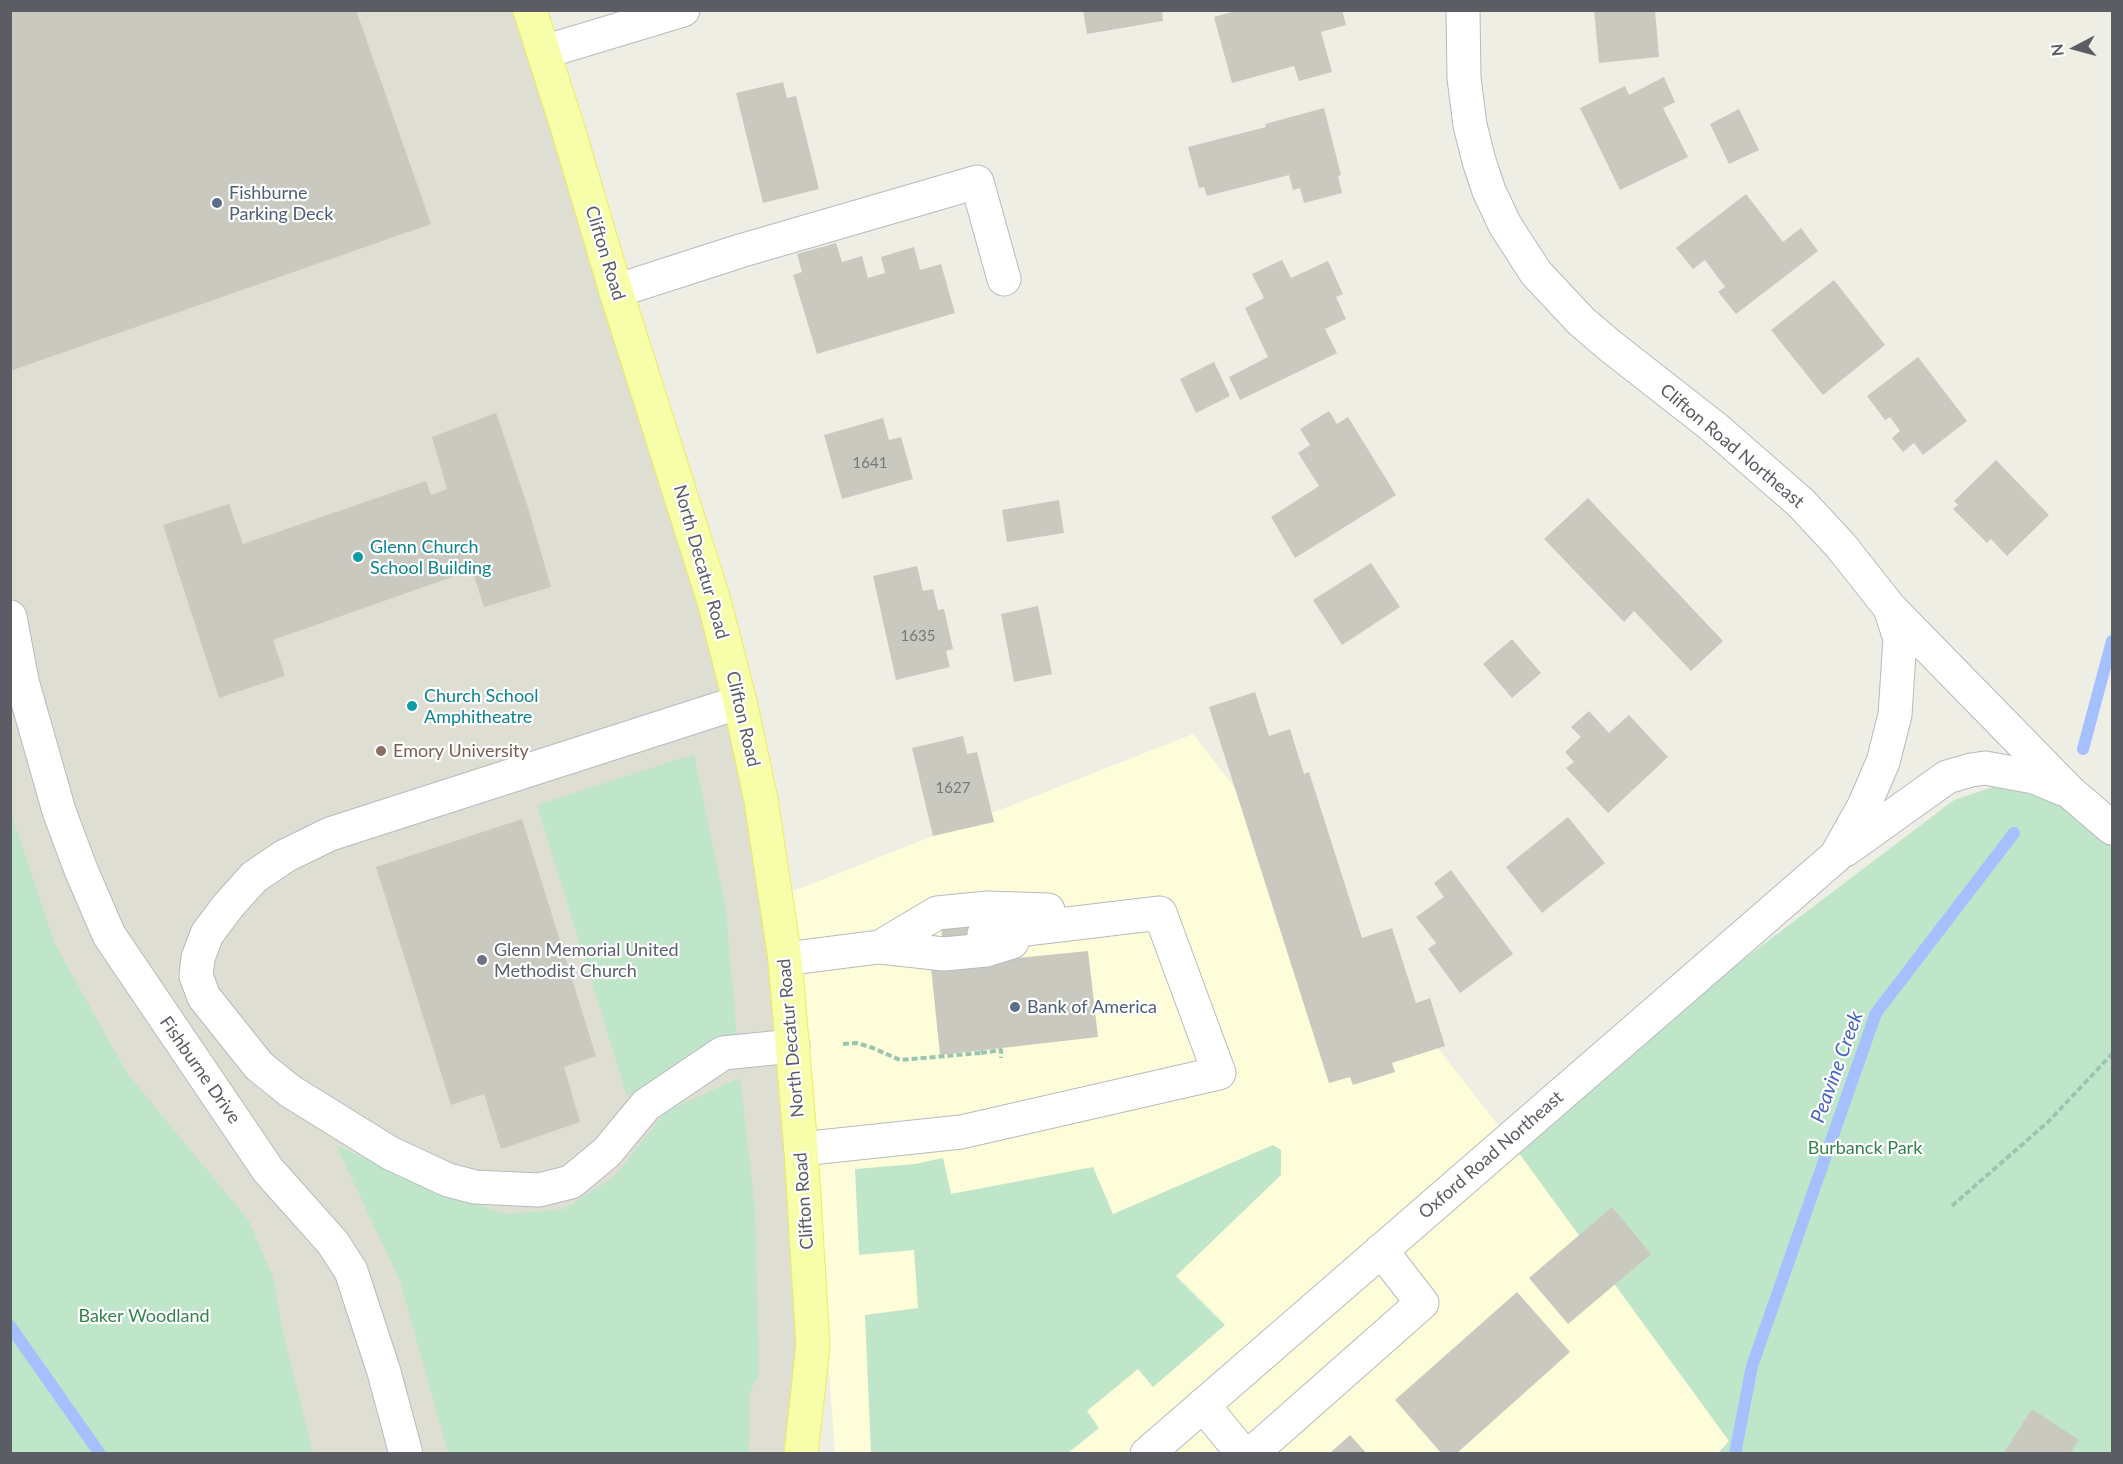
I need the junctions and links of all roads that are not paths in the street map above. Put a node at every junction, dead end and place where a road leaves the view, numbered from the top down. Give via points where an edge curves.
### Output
1 (530, 10) edge
2 (683, 10) edge
3 (1463, 10) edge
4 (544, 52) junction
5 (1004, 279) dead end
6 (616, 291) junction
7 (1890, 608) junction
8 (10, 616) edge
9 (16, 682) edge
10 (740, 702) junction
11 (2070, 792) junction
12 (2112, 828) edge
13 (1836, 856) junction
14 (1160, 913) junction
15 (1084, 922) junction
16 (984, 934) dead end
17 (942, 939) dead end
18 (880, 947) junction
19 (785, 959) junction
20 (204, 997) junction
21 (169, 1024) junction
22 (793, 1046) junction
23 (801, 1149) junction
24 (1381, 1251) junction
25 (809, 1384) junction
26 (1203, 1405) junction
27 (406, 1454) edge
28 (800, 1454) edge
29 (823, 1454) edge
30 (1147, 1454) edge
31 (1243, 1454) edge
32 (1251, 1454) edge

1 - 4 main road
2 - 4 street
3 - 7 street, Clifton Road Northeast via 1464,78 1479,161 1505,225 1536,273 1581,321 1802,503
4 - 6 main road, Clifton Road
5 - 6 street via 976,182
6 - 10 main road, Clifton Road via 714,601
7 - 11 street, Clifton Road Northeast
7 - 13 street, Oxford Road Northeast via 1900,639 1895,715 1883,762
8 - 9 street, Fishburne Drive
9 - 21 street, Fishburne Drive via 58,811 109,935
10 - 19 main road, Clifton Road via 761,800
10 - 20 street via 330,834 285,856 254,877 207,934 196,976
11 - 12 street, Clifton Road Northeast
11 - 13 street, Oxford Road Northeast via 2034,777 1985,768 1971,770 1947,777
13 - 24 street, Oxford Road Northeast
14 - 15 street
14 - 18 street via 988,908 937,913
14 - 23 street via 1218,1072 961,1132
15 - 16 street
15 - 18 street via 986,950 944,954
17 - 18 street
18 - 19 street
19 - 22 main road, Clifton Road
20 - 21 street
20 - 22 street via 259,1066 290,1091 390,1153 448,1180 475,1187 539,1190 571,1182 607,1152 646,1105 723,1053
21 - 27 street, Fishburne Drive via 268,1170 333,1243 351,1271
22 - 23 main road, North Decatur Road
23 - 25 main road, Clifton Road
24 - 26 street, Oxford Road Northeast
24 - 32 street via 1422,1303
25 - 28 main road
25 - 29 main road via 821,1415
26 - 30 street, Oxford Road Northeast
26 - 31 street

